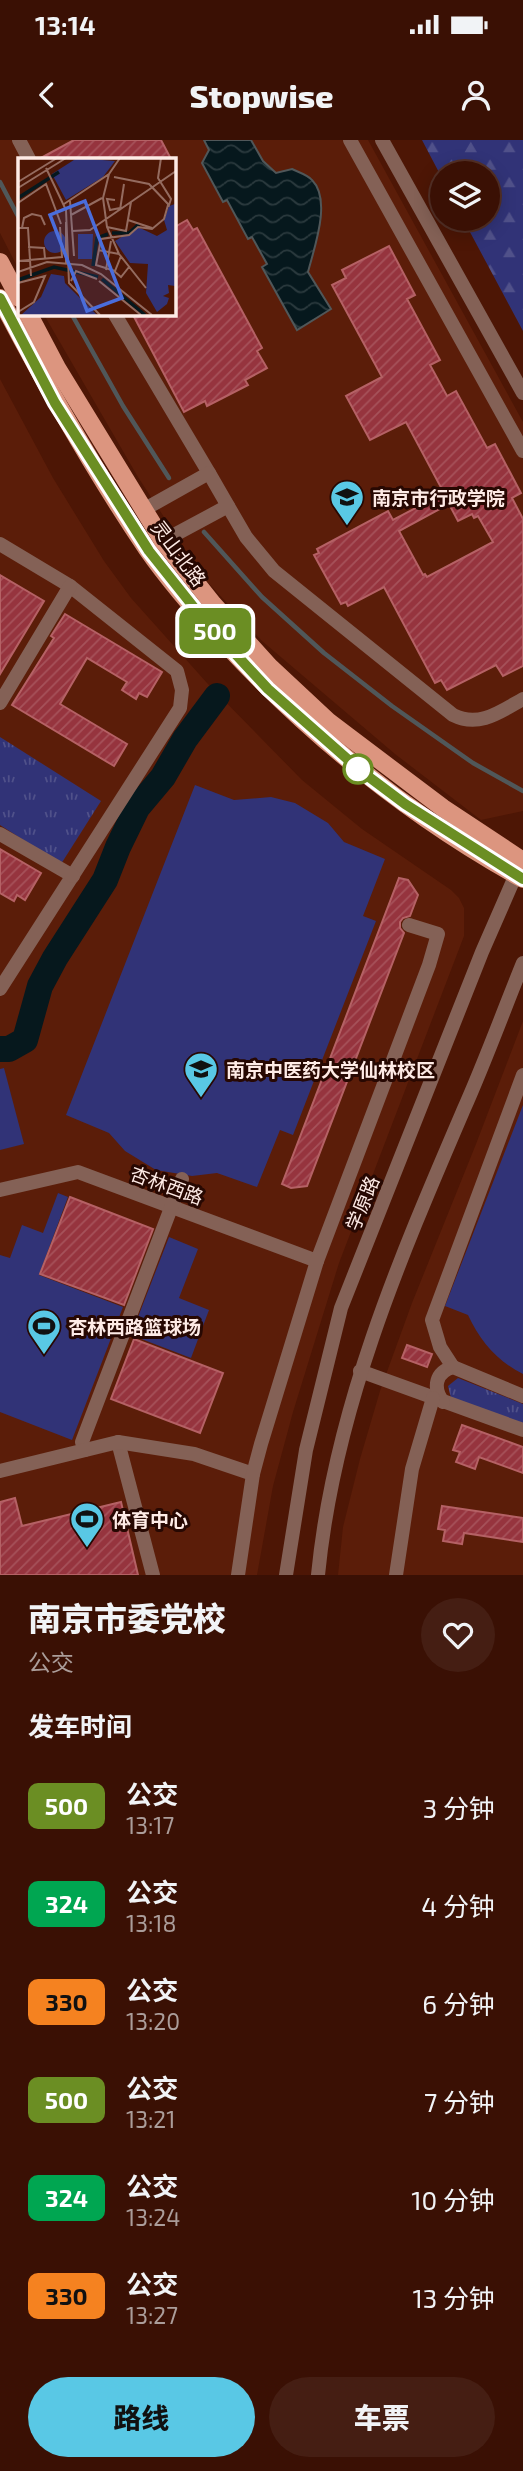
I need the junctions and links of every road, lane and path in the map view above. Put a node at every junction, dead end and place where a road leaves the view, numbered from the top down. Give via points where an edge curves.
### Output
1 (19, 140) edge
2 (350, 140) edge
3 (383, 140) edge
4 (28, 158) edge
5 (0, 262) edge
6 (18, 296) edge
7 (0, 298) edge
8 (29, 315) edge
9 (115, 315) edge
10 (523, 393) edge
11 (523, 451) edge
12 (209, 473) junction
13 (228, 506) junction
14 (143, 510) junction
15 (163, 541) junction
16 (0, 544) edge
17 (70, 586) junction
18 (523, 699) edge
19 (0, 703) edge
20 (0, 834) edge
21 (521, 867) edge
22 (73, 876) junction
23 (410, 925) dead end
24 (523, 963) edge
25 (0, 989) edge
26 (523, 1075) edge
27 (182, 1179) dead end
28 (0, 1190) edge
29 (171, 1207) junction
30 (317, 1261) junction
31 (453, 1367) junction
32 (360, 1371) junction
33 (523, 1396) edge
34 (438, 1400) junction
35 (523, 1430) edge
36 (118, 1442) junction
37 (85, 1450) junction
38 (0, 1471) edge
39 (253, 1474) junction
40 (153, 1575) edge
41 (237, 1575) edge
42 (286, 1575) edge
43 (318, 1575) edge
44 (396, 1575) edge

1 - 4 street
2 - 11 street
3 - 10 street
5 - 6 main road
7 - 21 main road, 灵山北路 via 55,403 149,551 204,620 268,689 361,771 405,804
8 - 14 main road, 灵山北路
9 - 12 street
12 - 13 street
12 - 14 street
13 - 15 street
13 - 18 street via 274,571 453,715 480,720
14 - 15 main road, 灵山北路
15 - 21 main road, 灵山北路 via 269,666 329,723
16 - 17 street
17 - 19 street
17 - 22 street via 177,671 182,690 180,708
20 - 22 street
21 - 42 street, 学原路 via 482,951 341,1308 306,1450
22 - 25 street
23 - 30 street via 438,934
24 - 32 street via 429,1187
26 - 31 street via 432,1320
27 - 29 street
28 - 29 street, 杏林西路 via 78,1172
29 - 30 street, 杏林西路
29 - 37 street via 82,1442
30 - 39 street
31 - 33 street
31 - 34 street via 438,1379
32 - 34 street
32 - 43 street via 338,1458
34 - 35 street
34 - 44 street via 412,1469
36 - 37 street
36 - 39 street via 194,1454
36 - 40 street
37 - 38 street
39 - 41 street

